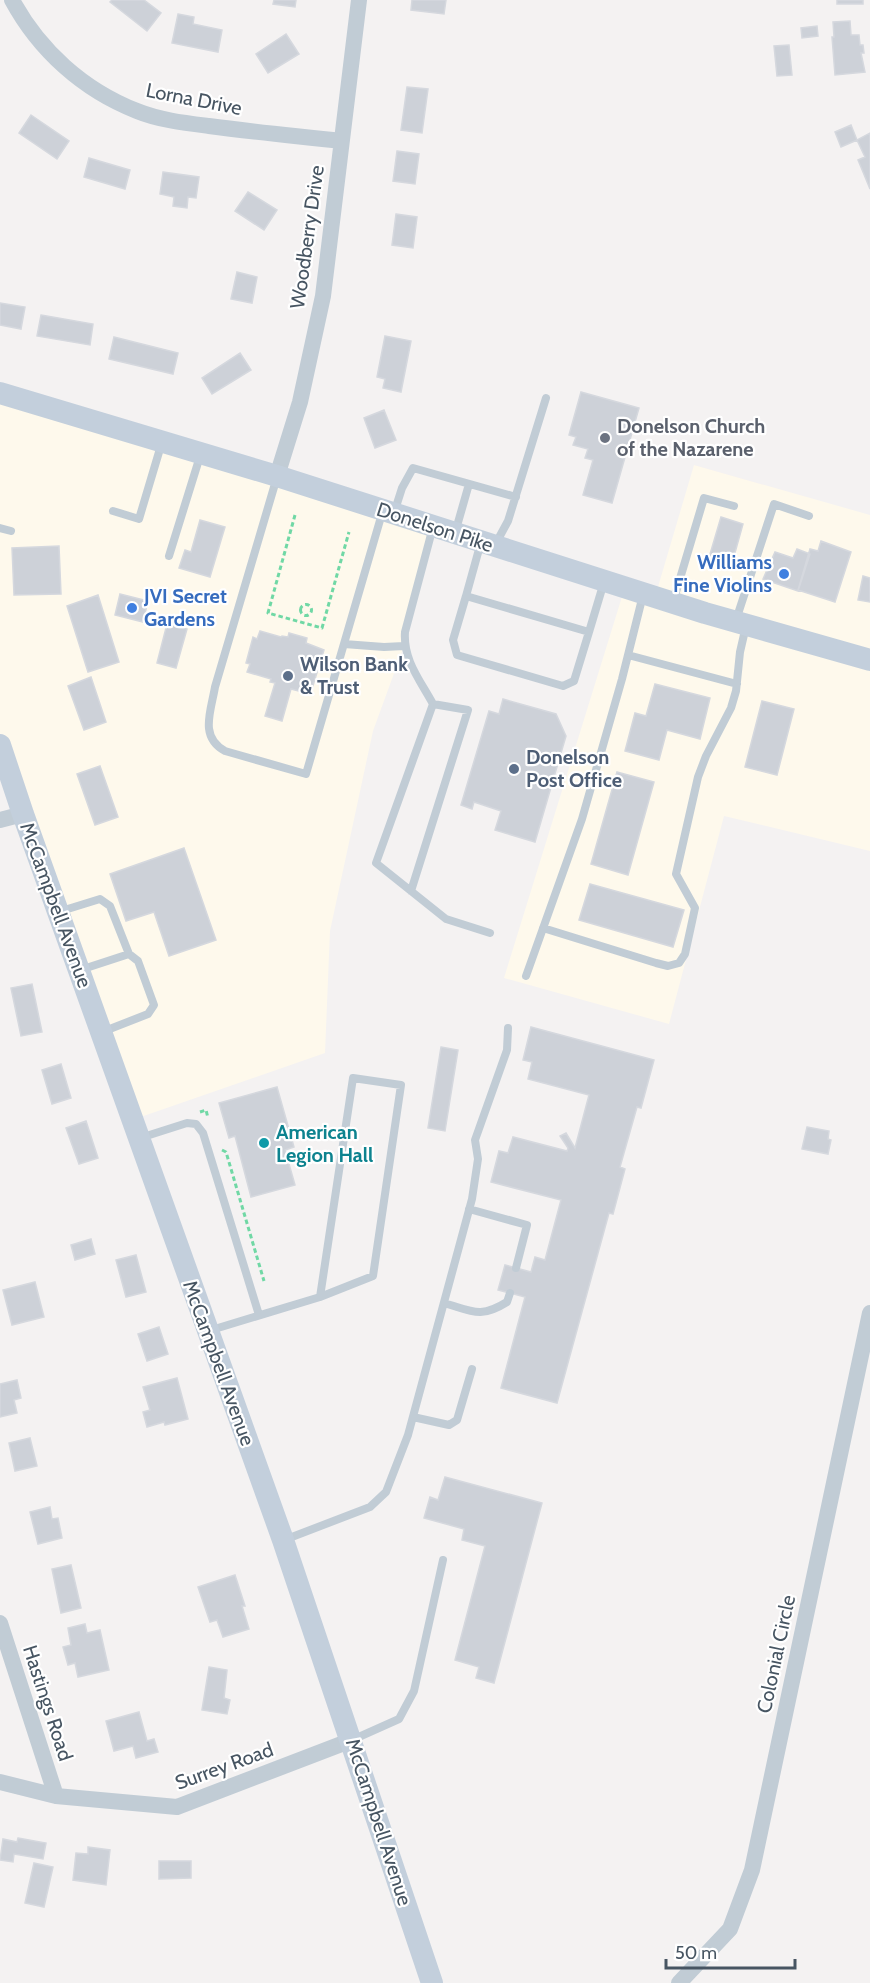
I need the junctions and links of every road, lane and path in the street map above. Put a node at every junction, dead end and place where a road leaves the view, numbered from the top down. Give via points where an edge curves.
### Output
1 (12, 0) edge
2 (359, 0) edge
3 (341, 141) junction
4 (0, 393) edge
5 (546, 398) dead end
6 (162, 442) junction
7 (201, 453) junction
8 (277, 476) junction
9 (469, 484) junction
10 (516, 497) junction
11 (734, 507) dead end
12 (113, 511) dead end
13 (388, 512) junction
14 (295, 515) dead end
15 (809, 516) dead end
16 (433, 526) junction
17 (0, 528) edge
18 (11, 531) dead end
19 (349, 532) dead end
20 (455, 533) junction
21 (488, 544) junction
22 (169, 556) dead end
23 (604, 581) junction
24 (643, 593) junction
25 (466, 596) junction
26 (673, 603) junction
27 (304, 615) dead end
28 (302, 622) junction
29 (741, 624) junction
30 (589, 632) junction
31 (345, 644) junction
32 (404, 646) junction
33 (628, 655) junction
34 (870, 660) edge
35 (736, 684) junction
36 (433, 704) junction
37 (0, 745) edge
38 (23, 814) junction
39 (0, 820) edge
40 (411, 891) junction
41 (58, 912) junction
42 (543, 928) junction
43 (490, 933) dead end
44 (129, 954) junction
45 (79, 970) junction
46 (526, 976) dead end
47 (508, 1028) dead end
48 (101, 1032) junction
49 (139, 1138) junction
50 (469, 1209) junction
51 (516, 1268) dead end
52 (510, 1293) dead end
53 (320, 1296) junction
54 (444, 1303) junction
55 (870, 1313) edge
56 (259, 1315) junction
57 (207, 1331) junction
58 (472, 1369) dead end
59 (413, 1417) junction
60 (283, 1540) junction
61 (442, 1560) dead end
62 (0, 1623) edge
63 (352, 1740) junction
64 (0, 1782) edge
65 (56, 1796) junction
66 (432, 1983) edge
67 (679, 1983) edge

1 - 3 street, Lorna Drive via 57,60 78,79 138,111 199,125
2 - 3 street, Woodberry Drive
3 - 8 street, Woodberry Drive via 323,296 300,402
4 - 6 street, Donelson Pike
5 - 10 lane
6 - 7 street, Donelson Pike
6 - 12 lane via 139,519
7 - 8 street, Donelson Pike
7 - 22 lane
8 - 13 street, Donelson Pike
8 - 31 lane via 215,687 209,725 216,746 306,774
9 - 10 lane
9 - 13 lane via 413,468
9 - 20 lane
10 - 21 lane via 508,521
11 - 26 lane via 704,498
13 - 16 street, Donelson Pike
13 - 31 lane
14 - 28 path via 268,613
15 - 29 lane via 774,504
16 - 20 street, Donelson Pike
16 - 32 lane
17 - 18 lane
19 - 28 path via 322,628
20 - 21 street, Donelson Pike
21 - 23 street, Donelson Pike
21 - 25 lane
23 - 24 street, Donelson Pike
23 - 30 lane
24 - 26 street, Donelson Pike
24 - 33 lane
25 - 30 lane
25 - 30 lane via 453,640 457,655 563,686 574,681
26 - 29 street, Donelson Pike
27 - 28 path
29 - 34 street, Donelson Pike
29 - 35 lane
31 - 32 lane
32 - 36 lane
33 - 35 lane
33 - 42 lane via 582,819
35 - 42 lane via 731,708 698,777 676,874 695,908 685,954 679,963 656,963
36 - 40 lane via 376,863
36 - 40 lane via 468,710
37 - 38 street, McCampbell Avenue
38 - 39 street
38 - 41 street, McCampbell Avenue
40 - 43 lane via 446,918
41 - 44 lane via 100,899 110,906
41 - 45 street, McCampbell Avenue
42 - 46 lane
44 - 45 lane
44 - 48 lane via 138,961 154,1005 148,1014
45 - 48 street, McCampbell Avenue
47 - 50 lane via 507,1050 475,1140 478,1159
48 - 49 street, McCampbell Avenue
49 - 56 lane via 187,1123 196,1124 203,1132
49 - 57 street, McCampbell Avenue
50 - 51 lane via 527,1225
50 - 54 lane
52 - 54 lane via 507,1302 494,1311 481,1313
53 - 53 lane via 373,1276 400,1085 353,1078
53 - 56 lane
54 - 59 lane
55 - 67 street, Colonial Circle via 752,1870 729,1929
56 - 57 lane
57 - 60 street, McCampbell Avenue
58 - 59 lane via 457,1420 449,1425
59 - 60 lane via 386,1492 370,1507
60 - 63 street, McCampbell Avenue
61 - 63 lane via 414,1691 399,1719
62 - 65 street, Hastings Road
63 - 65 street, Surrey Road via 177,1807
63 - 66 street, McCampbell Avenue
64 - 65 street, Surrey Road

